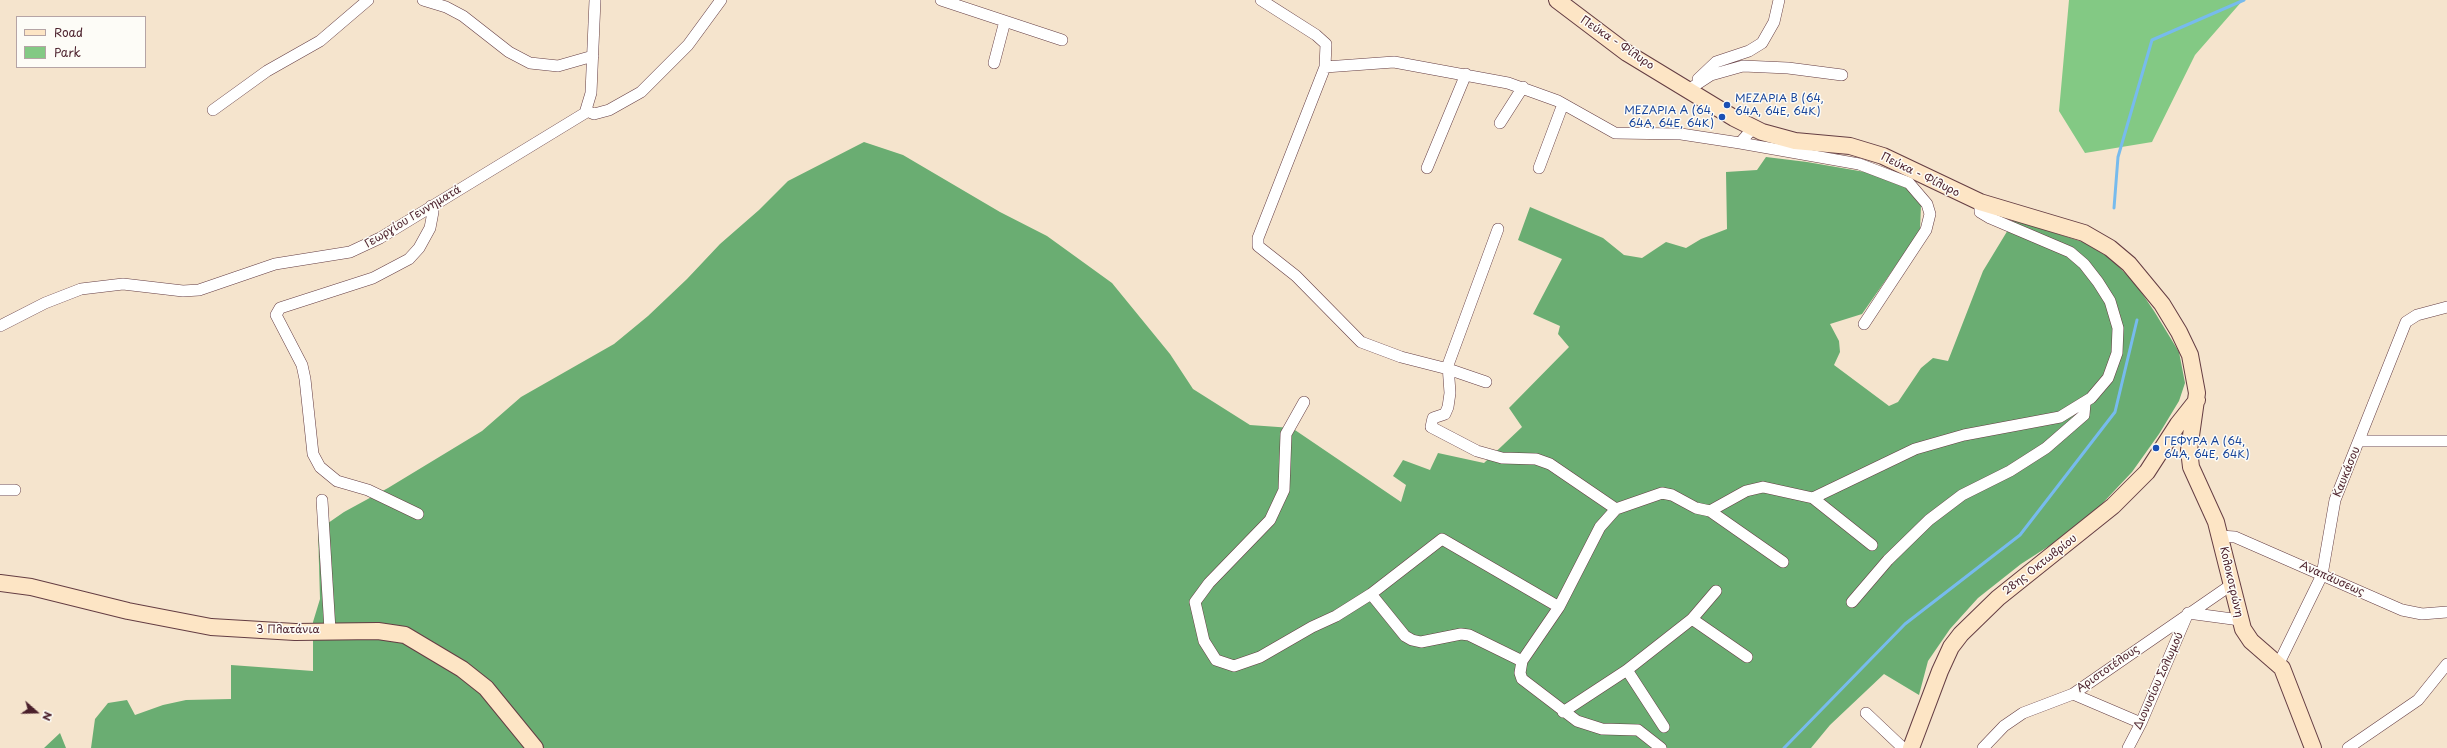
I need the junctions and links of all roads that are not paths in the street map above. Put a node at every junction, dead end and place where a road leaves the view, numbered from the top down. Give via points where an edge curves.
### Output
1 (368, 0) edge
2 (423, 0) edge
3 (595, 0) edge
4 (721, 0) edge
5 (941, 0) edge
6 (1261, 0) edge
7 (1558, 0) edge
8 (1779, 0) edge
9 (1005, 21) junction
10 (1062, 40) dead end
11 (593, 56) junction
12 (994, 63) dead end
13 (1324, 67) junction
14 (1466, 74) junction
15 (1842, 75) dead end
16 (1523, 87) junction
17 (1688, 90) junction
18 (1563, 104) junction
19 (213, 110) dead end
20 (587, 112) junction
21 (1500, 123) dead end
22 (1753, 128) junction
23 (1740, 142) junction
24 (1427, 168) dead end
25 (1539, 168) dead end
26 (1980, 202) junction
27 (431, 206) junction
28 (1498, 228) dead end
29 (2447, 307) edge
30 (1864, 324) dead end
31 (0, 326) edge
32 (1448, 369) junction
33 (1486, 382) dead end
34 (2197, 400) junction
35 (1304, 402) dead end
36 (2085, 403) junction
37 (2359, 441) junction
38 (2447, 441) edge
39 (0, 490) edge
40 (15, 490) dead end
41 (1813, 498) junction
42 (322, 500) dead end
43 (1616, 509) junction
44 (1710, 511) junction
45 (418, 514) dead end
46 (2220, 536) junction
47 (1872, 545) dead end
48 (1783, 562) dead end
49 (2322, 575) junction
50 (0, 584) edge
51 (2231, 584) junction
52 (1716, 591) dead end
53 (1371, 594) junction
54 (1852, 602) dead end
55 (1560, 607) junction
56 (2447, 612) edge
57 (2188, 613) junction
58 (1692, 619) junction
59 (2240, 620) junction
60 (330, 630) junction
61 (1747, 657) dead end
62 (1522, 661) junction
63 (2279, 663) junction
64 (2447, 664) edge
65 (1627, 670) junction
66 (2073, 694) junction
67 (1563, 712) junction
68 (1866, 713) dead end
69 (2141, 723) junction
70 (1664, 726) dead end
71 (535, 748) edge
72 (1661, 748) edge
73 (1903, 748) edge
74 (1911, 748) edge
75 (1983, 748) edge
76 (2128, 748) edge
77 (2313, 748) edge
78 (2348, 748) edge

1 - 19 street via 320,41 267,72
2 - 11 street via 459,14 509,52 530,63 558,66
3 - 11 street
4 - 20 street via 688,45 642,92 609,110 594,114
5 - 9 street
6 - 13 street via 1326,44
7 - 17 street, Πεύκα - Φίλυρο via 1605,38
8 - 17 street via 1774,22 1762,43 1749,51 1716,62 1703,72
9 - 10 street
9 - 12 street
11 - 20 street via 591,94
13 - 14 street via 1394,62
13 - 32 street via 1257,243 1296,276 1361,342 1401,357
14 - 16 street
14 - 24 street
15 - 17 street via 1788,68 1743,66 1711,75
16 - 18 street
16 - 21 street
17 - 22 street, Πεύκα - Φίλυρο
18 - 23 street via 1615,134 1681,134
18 - 25 street
20 - 27 street, Γεωργίου Γεννηματά via 580,119
22 - 23 street
22 - 26 street, Πεύκα - Φίλυρο via 1795,141 1843,145 1875,153 1899,162 1958,194
23 - 30 street via 1860,164 1909,183 1927,204 1930,214 1926,230
26 - 34 street, Πεύκα - Φίλυρο via 2084,234 2120,256 2147,284 2179,332 2193,365
26 - 36 street via 1979,210 1985,215 2075,256 2089,269 2110,301 2118,328 2117,353 2108,378
27 - 31 street, Γεωργίου Γεννηματά via 380,238 350,252 275,264 199,290 183,291 128,285 86,288 45,303
27 - 45 street via 430,228 419,248 409,259 373,278 280,308 276,315 302,365 313,454 320,467 337,481 368,490
28 - 32 street
29 - 37 street, Καυκάσου via 2417,315 2406,322
32 - 33 street
32 - 43 street via 1448,407 1445,414 1433,418 1433,429 1477,451 1502,458 1536,459 1550,464
34 - 46 street, Κολοκοτρώνη via 2190,441 2190,463
34 - 74 street, 28ης Οκτωβρίου via 2146,472 2113,506 1998,598 1961,634 1942,664
35 - 53 street via 1286,434 1284,490 1270,520 1209,583 1195,602 1204,641 1216,660 1234,666 1260,657
36 - 41 street via 2049,420 1964,434 1915,449
36 - 54 street via 2084,415 2046,448 2010,471 1966,492 1929,520 1888,560
37 - 38 street
37 - 49 street, Καυκάσου via 2333,507
39 - 40 street
41 - 44 street via 1763,487 1746,491
41 - 47 street
42 - 60 street
43 - 44 street via 1662,493 1672,495 1696,508
43 - 55 street via 1600,527
44 - 48 street
46 - 49 street, Αναπάυσεως via 2236,537
46 - 51 street, Κολοκοτρώνη
49 - 56 street, Αναπάυσεως via 2408,611 2429,614
49 - 63 street, Καυκάσου
50 - 60 street, 3 Πλατάνια via 37,588 128,611 211,627 296,632
51 - 57 street, Αριστοτέλους
51 - 59 street, Κολοκοτρώνη
52 - 58 street
53 - 55 street via 1442,539
53 - 62 street via 1405,636 1412,640 1421,642 1453,635 1469,636
55 - 62 street
57 - 59 street
57 - 66 street, Αριστοτέλους
57 - 69 street, Διονυσίου Σολωμού
58 - 61 street
58 - 65 street
59 - 63 street, Κολοκοτρώνη via 2251,641
60 - 71 street, 3 Πλατάνια via 405,635 462,669 486,688
62 - 67 street via 1522,679
63 - 77 street, Κολοκοτρώνη
64 - 78 street via 2418,700
65 - 67 street
65 - 70 street
66 - 69 street
66 - 75 street, Αριστοτέλους via 2023,713 2004,726
67 - 72 street via 1577,721 1602,729 1638,730
68 - 73 street
69 - 76 street, Διονυσίου Σολωμού

